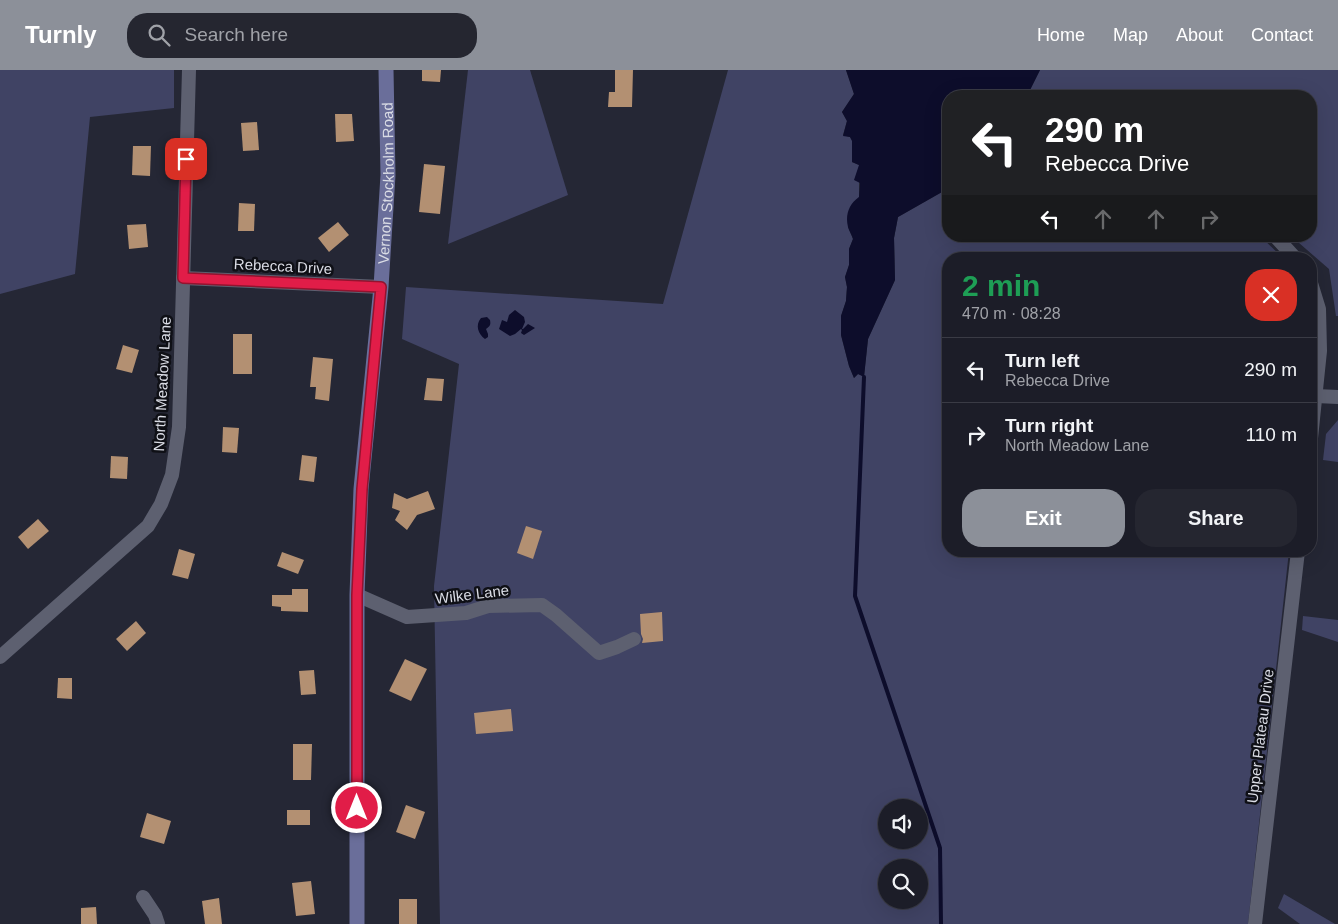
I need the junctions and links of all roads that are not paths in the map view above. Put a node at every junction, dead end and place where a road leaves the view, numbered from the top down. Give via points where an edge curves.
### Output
1 (189, 70) edge
2 (386, 70) edge
3 (1280, 242) edge
4 (1290, 252) edge
5 (183, 278) junction
6 (381, 287) junction
7 (1317, 302) edge
8 (1317, 385) edge
9 (1317, 396) edge
10 (1338, 397) edge
11 (1297, 557) edge
12 (357, 595) junction
13 (634, 638) dead end
14 (0, 657) edge
15 (143, 897) dead end
16 (158, 924) edge
17 (357, 924) edge
18 (1255, 924) edge

1 - 5 street, North Meadow Lane
2 - 6 main road, Vernon Stockholm Road via 388,175
3 - 4 street
5 - 6 street, Rebecca Drive
5 - 14 street, North Meadow Lane via 179,427 172,475 162,504 148,526
6 - 12 main road, Vernon Stockholm Road via 362,489
7 - 8 street via 1320,351
9 - 10 street
11 - 18 street, Upper Plateau Drive
12 - 13 street, Wilke Lane via 407,618 466,613 488,606 542,605 599,653
12 - 17 main road, Vernon Stockholm Road
15 - 16 street

